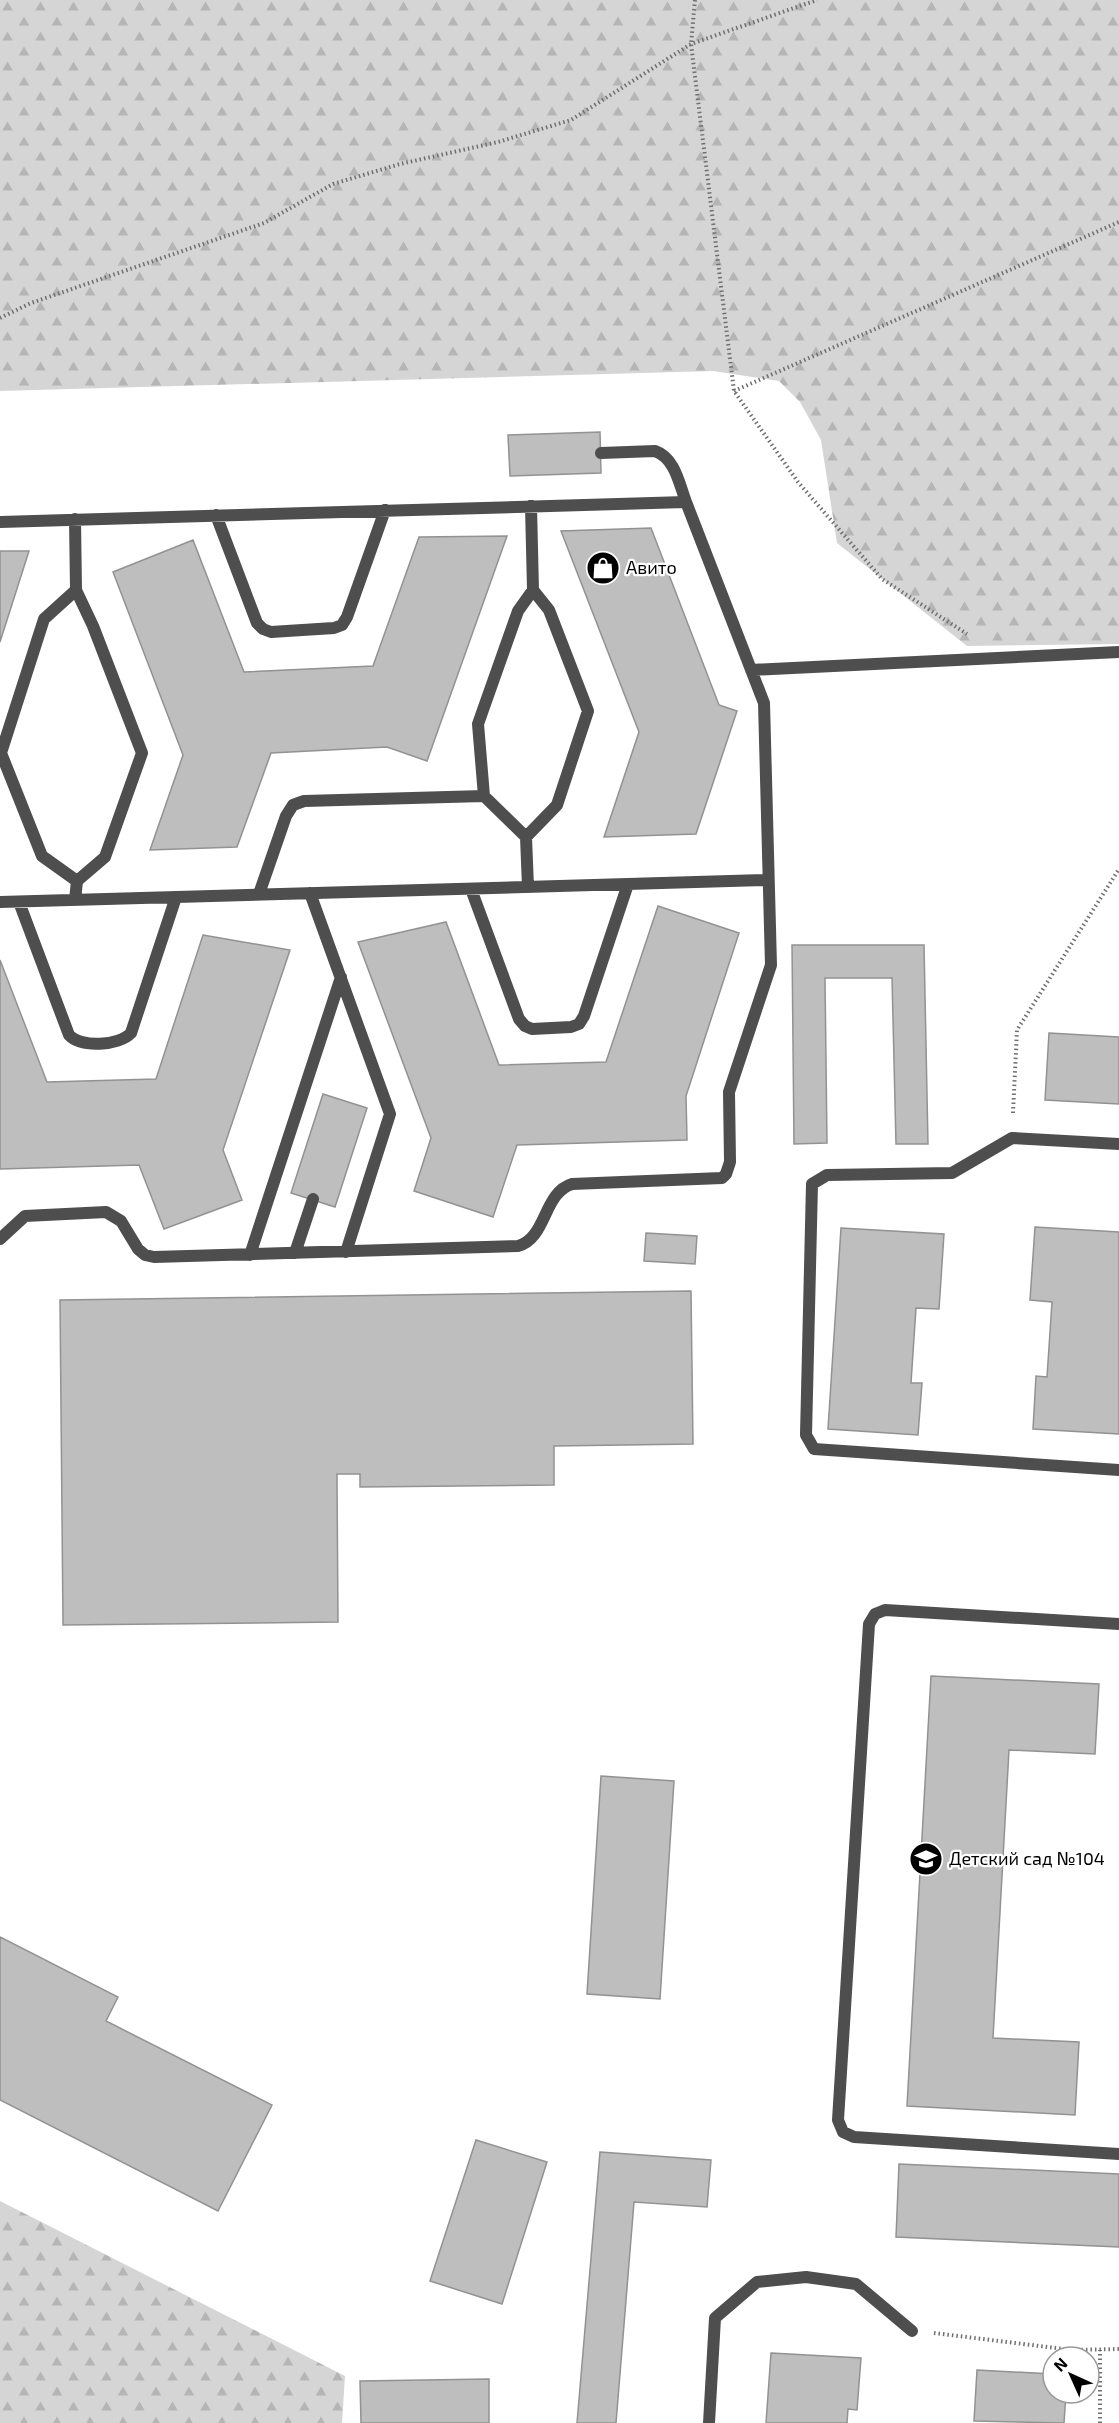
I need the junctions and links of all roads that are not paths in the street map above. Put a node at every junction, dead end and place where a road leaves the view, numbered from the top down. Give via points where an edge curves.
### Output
1 (601, 453) dead end
2 (686, 502) junction
3 (531, 506) junction
4 (385, 510) junction
5 (216, 515) junction
6 (75, 519) junction
7 (0, 522) edge
8 (76, 590) junction
9 (533, 590) junction
10 (1119, 652) edge
11 (751, 670) junction
12 (484, 796) junction
13 (526, 837) junction
14 (768, 880) junction
15 (77, 881) junction
16 (628, 884) junction
17 (528, 887) junction
18 (471, 889) junction
19 (310, 893) junction
20 (259, 894) junction
21 (176, 897) junction
22 (75, 900) junction
23 (0, 902) edge
24 (19, 902) junction
25 (341, 977) junction
26 (1119, 1144) edge
27 (313, 1199) dead end
28 (0, 1239) edge
29 (346, 1252) junction
30 (295, 1253) junction
31 (250, 1255) junction
32 (1119, 1470) edge
33 (1119, 1624) edge
34 (1119, 2154) edge
35 (912, 2331) road end
36 (709, 2423) edge

1 - 2 lane via 663,454 669,459
2 - 3 lane
2 - 11 lane
3 - 4 lane
3 - 9 lane
4 - 5 lane
4 - 5 lane via 342,625 271,632 256,623
5 - 6 lane
6 - 7 lane
6 - 8 lane
8 - 15 lane via 142,753 105,857
8 - 15 lane via 44,619 1,753 42,856
9 - 12 lane via 518,611 478,724
9 - 13 lane via 549,610 588,711 557,805
10 - 11 lane
11 - 14 lane via 764,703
12 - 13 lane
12 - 20 lane via 304,801 293,805
13 - 17 lane
14 - 16 lane
14 - 29 lane via 771,965 729,1092 730,1162 726,1174 714,1180 562,1187 532,1238 518,1246
15 - 22 lane
16 - 17 lane
16 - 18 lane via 579,1024 532,1029 519,1019
17 - 18 lane
18 - 19 lane
19 - 20 lane
19 - 25 lane
20 - 21 lane
21 - 22 lane
21 - 24 lane via 130,1033 119,1042 82,1043 69,1035
22 - 24 lane
23 - 24 lane
25 - 29 lane via 390,1114
25 - 31 lane
26 - 32 lane via 1012,1138 952,1173 827,1175 812,1184 806,1435 814,1449
27 - 30 lane
28 - 31 lane via 25,1216 106,1212 121,1221 145,1255
29 - 30 lane
30 - 31 lane
33 - 34 lane via 885,1610 875,1614 869,1624 838,2120 843,2132 854,2138
35 - 36 lane via 856,2284 806,2277 757,2282 715,2318

